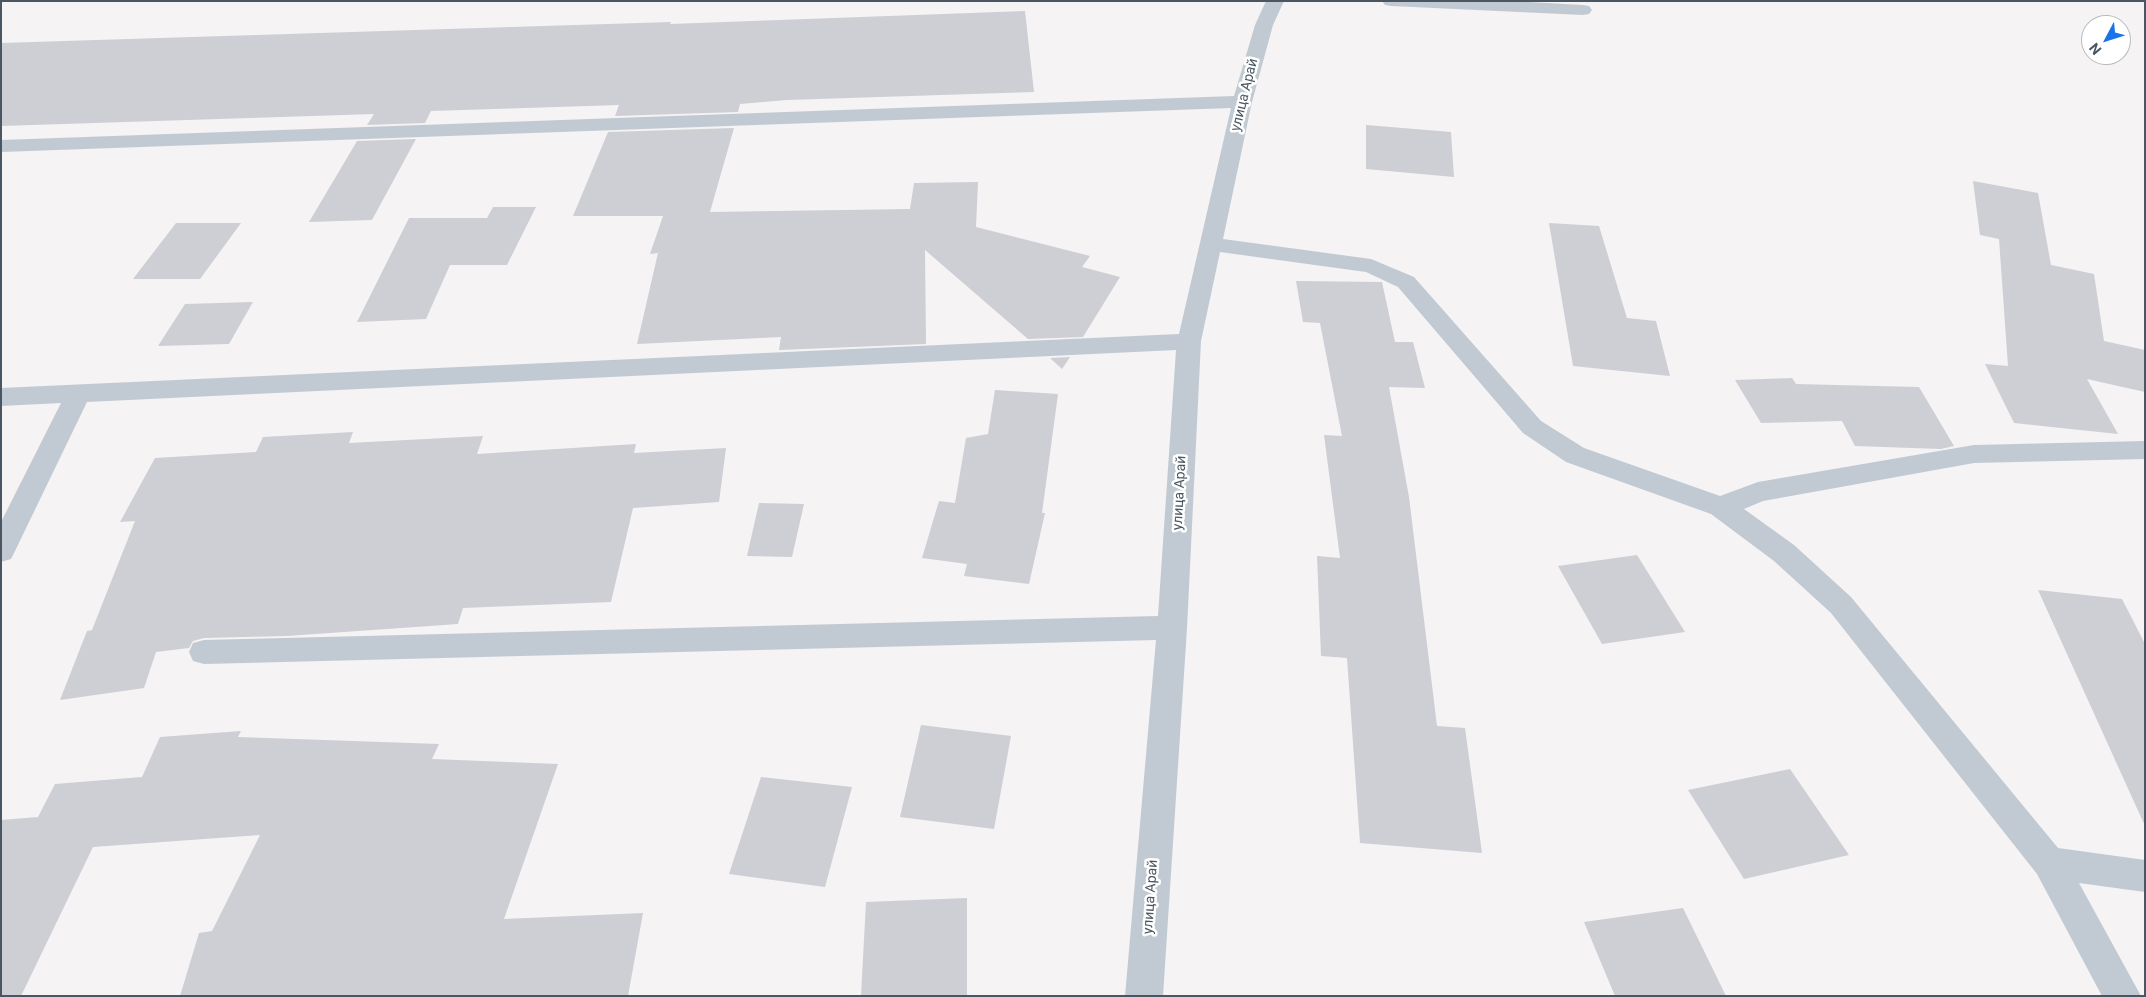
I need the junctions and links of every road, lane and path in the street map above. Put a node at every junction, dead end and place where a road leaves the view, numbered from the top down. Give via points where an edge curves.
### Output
1 (1275, 1) edge
2 (1391, 1) edge
3 (1583, 10) dead end
4 (1242, 102) junction
5 (1, 146) edge
6 (1210, 244) junction
7 (1189, 341) junction
8 (78, 394) junction
9 (1, 397) edge
10 (2145, 450) edge
11 (1721, 507) junction
12 (1, 551) edge
13 (1172, 628) junction
14 (204, 652) dead end
15 (2050, 863) junction
16 (2145, 876) edge
17 (1138, 994) edge
18 (2122, 996) edge

1 - 4 street, улица Арай via 1264,25
2 - 3 street
4 - 5 street
4 - 6 street, улица Арай
6 - 7 street, улица Арай
6 - 11 street via 1371,266 1406,282 1532,428 1575,455
7 - 8 street
7 - 13 street, улица Арай
8 - 9 street
8 - 12 street
10 - 11 street via 1974,454 1758,492
11 - 15 street via 1784,553 1841,606
13 - 14 street
13 - 17 street, улица Арай
15 - 16 street
15 - 18 street

